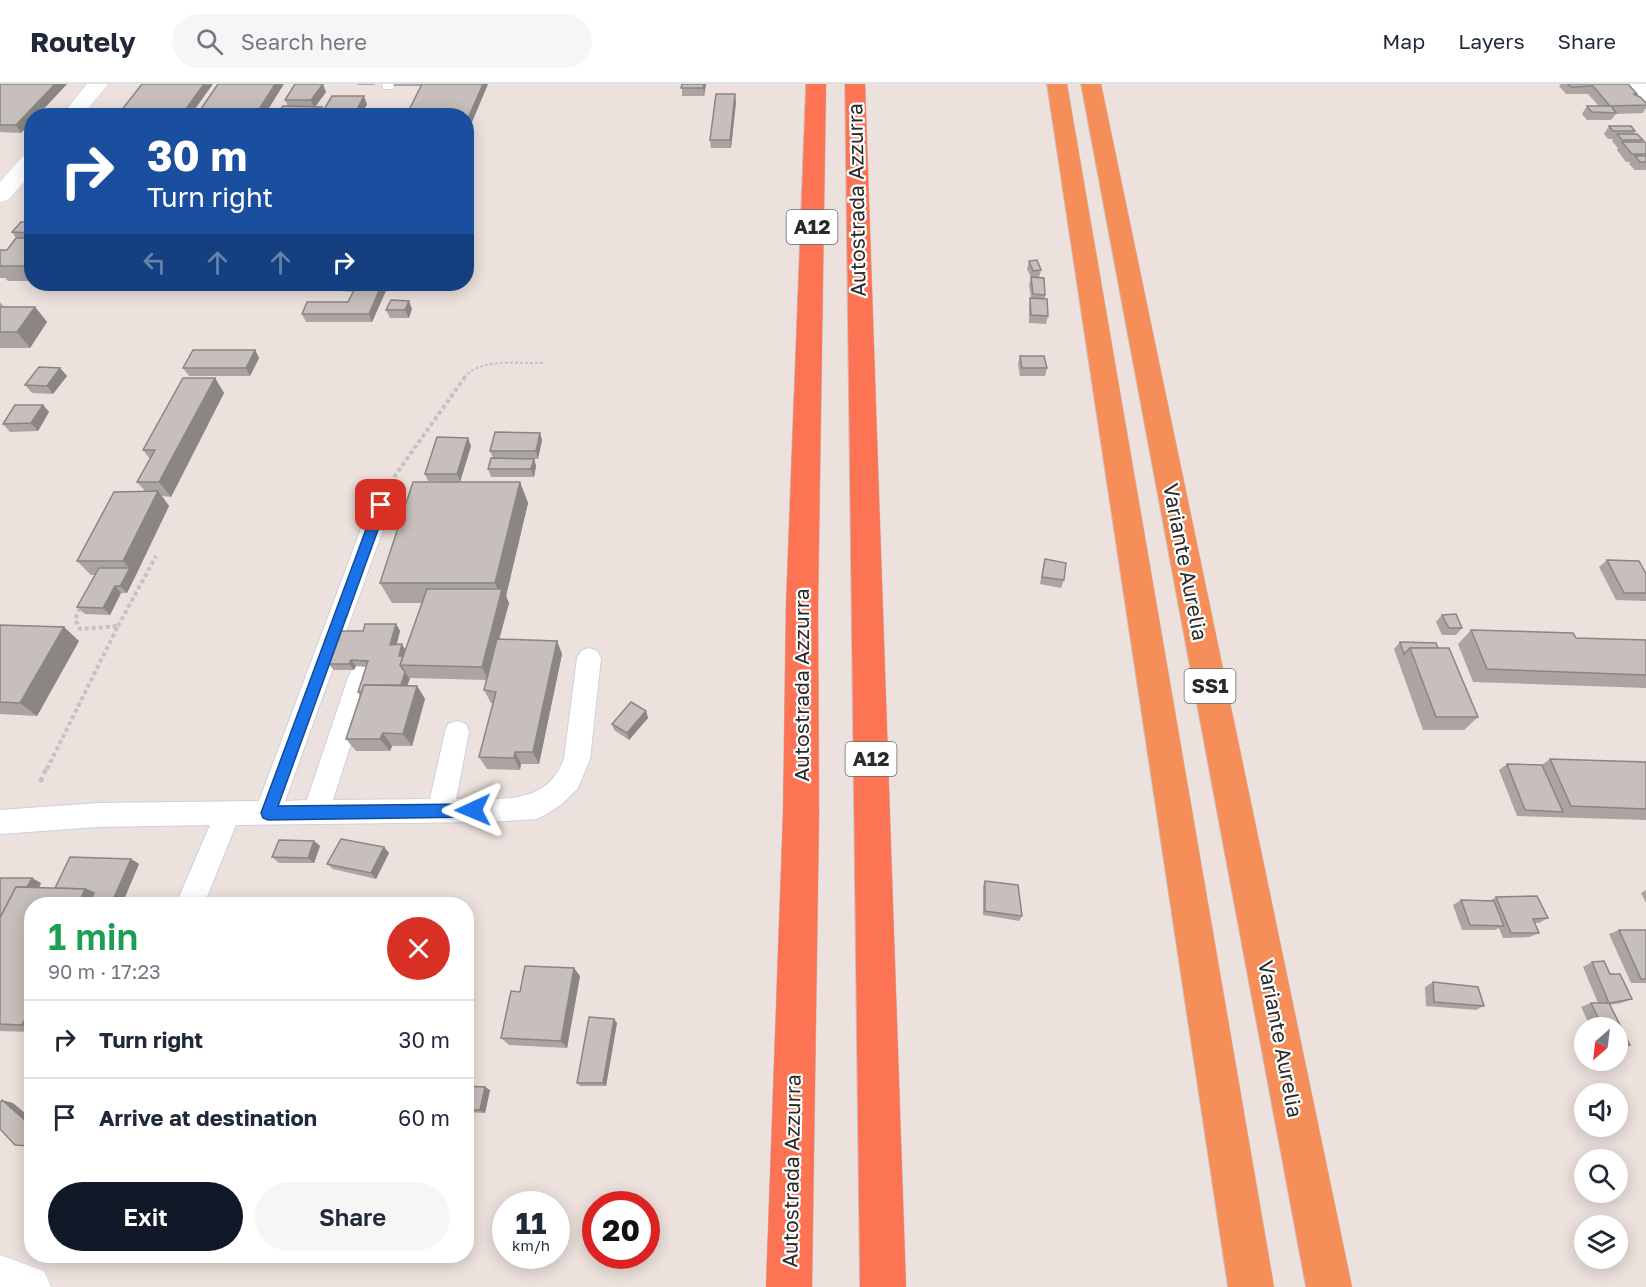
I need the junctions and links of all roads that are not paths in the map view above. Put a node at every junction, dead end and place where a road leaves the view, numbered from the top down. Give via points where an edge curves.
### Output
1 (98, 84) edge
2 (816, 84) edge
3 (855, 84) edge
4 (1056, 84) edge
5 (1091, 84) edge
6 (1637, 84) edge
7 (1646, 95) edge
8 (78, 108) edge
9 (24, 169) edge
10 (0, 195) edge
11 (381, 505) road end
12 (590, 658) dead end
13 (361, 675) edge
14 (457, 732) dead end
15 (440, 811) junction
16 (316, 812) junction
17 (228, 813) junction
18 (268, 813) junction
19 (10, 821) edge
20 (193, 897) edge
21 (0, 1278) edge
22 (28, 1287) edge
23 (789, 1287) edge
24 (882, 1287) edge
25 (1251, 1287) edge
26 (1329, 1287) edge

1 - 8 street
2 - 23 highway, Autostrada Azzurra / A12
3 - 24 highway, Autostrada Azzurra / A12
4 - 25 highway, SS1
5 - 26 highway, Variante Aurelia / SS1
6 - 7 street
9 - 10 street
11 - 18 lane
12 - 15 lane via 577,759 569,780 536,807
13 - 16 lane
14 - 15 lane
15 - 16 lane
16 - 18 lane
17 - 18 lane
17 - 19 lane
17 - 20 lane
21 - 22 street

